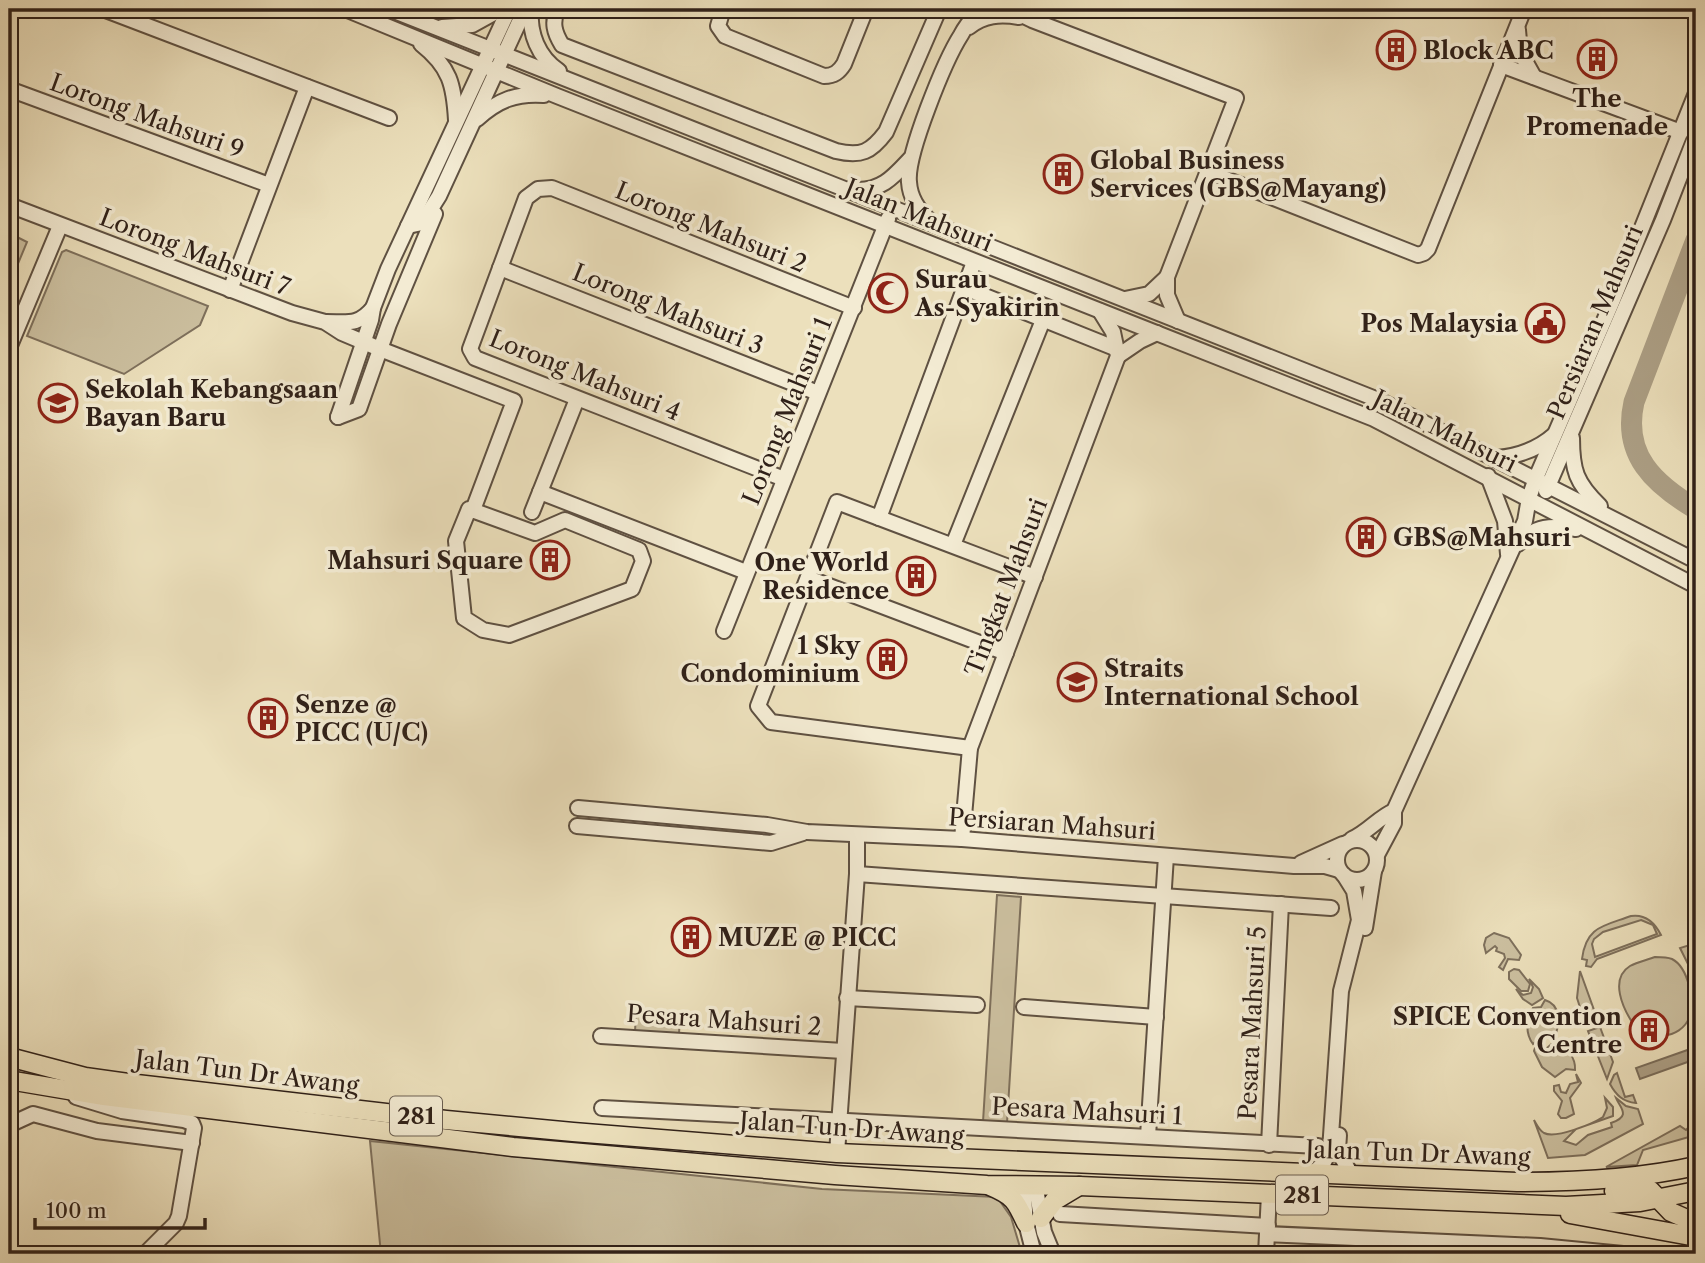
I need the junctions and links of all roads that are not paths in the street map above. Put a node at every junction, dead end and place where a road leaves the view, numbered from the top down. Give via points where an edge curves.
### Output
1 (103, 9) edge
2 (345, 9) edge
3 (389, 9) edge
4 (501, 9) edge
5 (509, 9) edge
6 (525, 9) edge
7 (531, 9) edge
8 (557, 9) edge
9 (723, 9) edge
10 (866, 9) edge
11 (937, 9) edge
12 (980, 9) edge
13 (1009, 9) edge
14 (1524, 9) edge
15 (1025, 15) edge
16 (1517, 25) junction
17 (437, 27) junction
18 (962, 32) junction
19 (411, 35) junction
20 (497, 51) junction
21 (1501, 65) junction
22 (489, 68) junction
23 (1534, 77) junction
24 (579, 83) junction
25 (307, 87) junction
26 (9, 89) edge
27 (1696, 93) edge
28 (557, 96) junction
29 (389, 118) dead end
30 (456, 122) junction
31 (471, 124) junction
32 (1681, 132) junction
33 (1696, 135) edge
34 (910, 159) junction
35 (1208, 172) junction
36 (270, 185) junction
37 (552, 188) joint
38 (848, 190) junction
39 (439, 195) junction
40 (9, 205) edge
41 (892, 207) junction
42 (932, 223) junction
43 (60, 226) junction
44 (408, 226) junction
45 (885, 226) junction
46 (974, 262) junction
47 (500, 268) junction
48 (1167, 277) junction
49 (965, 288) junction
50 (230, 290) junction
51 (1123, 299) junction
52 (373, 307) junction
53 (854, 308) junction
54 (1100, 311) junction
55 (1043, 320) junction
56 (1178, 321) junction
57 (325, 322) junction
58 (1157, 333) junction
59 (364, 342) junction
60 (9, 348) edge
61 (380, 349) junction
62 (1118, 353) junction
63 (818, 393) junction
64 (577, 398) junction
65 (1557, 433) junction
66 (1572, 433) junction
67 (1495, 458) junction
68 (1488, 476) junction
69 (784, 478) junction
70 (1542, 482) junction
71 (540, 492) junction
72 (1534, 501) junction
73 (473, 510) junction
74 (532, 512) dead end
75 (1613, 517) junction
76 (879, 518) junction
77 (1591, 532) junction
78 (953, 545) junction
79 (1507, 558) junction
80 (1696, 561) edge
81 (746, 572) junction
82 (1035, 577) junction
83 (808, 578) junction
84 (1696, 586) edge
85 (724, 631) dead end
86 (1006, 653) junction
87 (970, 748) junction
88 (578, 808) dead end
89 (1394, 811) junction
90 (578, 826) dead end
91 (807, 832) junction
92 (857, 835) junction
93 (962, 839) junction
94 (1346, 842) junction
95 (1377, 855) junction
96 (1166, 856) junction
97 (1294, 866) junction
98 (1374, 871) junction
99 (1341, 873) junction
100 (857, 874) junction
101 (1164, 897) junction
102 (1281, 904) junction
103 (1331, 908) dead end
104 (1363, 920) junction
105 (848, 998) junction
106 (978, 1005) dead end
107 (1024, 1007) dead end
108 (1156, 1017) junction
109 (601, 1036) dead end
110 (844, 1051) junction
111 (9, 1058) edge
112 (14, 1084) edge
113 (62, 1090) junction
114 (602, 1108) dead end
115 (839, 1122) junction
116 (9, 1125) edge
117 (1148, 1136) junction
118 (192, 1143) junction
119 (1269, 1145) junction
120 (1328, 1149) junction
121 (837, 1153) junction
122 (1001, 1161) junction
123 (1053, 1164) junction
124 (1696, 1166) edge
125 (1314, 1172) junction
126 (1350, 1173) junction
127 (1419, 1177) junction
128 (1029, 1180) junction
129 (987, 1185) junction
130 (1079, 1186) junction
131 (1696, 1191) edge
132 (1269, 1194) junction
133 (1659, 1200) junction
134 (1526, 1204) junction
135 (1060, 1214) dead end
136 (1034, 1221) junction
137 (1696, 1223) edge
138 (1267, 1230) junction
139 (1696, 1237) edge
140 (145, 1254) edge
141 (1034, 1254) edge
142 (1052, 1254) edge
143 (1266, 1254) edge
144 (1623, 1254) edge

1 - 25 street
2 - 19 street, Jalan Mahsuri
3 - 17 street, Jalan Mahsuri
4 - 17 street via 472,25
5 - 20 street
6 - 20 street
7 - 24 street via 540,52 555,69
8 - 11 street via 554,32 562,45 852,155 875,148 886,132
9 - 10 street via 718,26 725,36 831,76 841,70
12 - 18 street
13 - 15 street
14 - 16 street
15 - 18 street via 996,15
15 - 35 street via 1236,98
16 - 21 street
16 - 23 street via 1520,52
17 - 20 street, Jalan Mahsuri
18 - 34 street
19 - 22 street, Jalan Mahsuri
19 - 30 street via 452,81
20 - 22 street
20 - 24 street, Jalan Mahsuri
21 - 23 street
21 - 35 street via 1424,253 1418,255
22 - 28 street, Jalan Mahsuri
22 - 30 street
22 - 31 street
23 - 32 street
24 - 38 street, Jalan Mahsuri
25 - 29 street
25 - 36 street
26 - 36 street, Lorong Mahsuri 9
27 - 32 street, Persiaran Mahsuri
28 - 31 street via 508,97
28 - 45 street, Jalan Mahsuri
30 - 44 street
31 - 39 street
32 - 65 street, Persiaran Mahsuri
33 - 66 street, Persiaran Mahsuri
34 - 38 street via 875,189
34 - 42 street via 911,195
35 - 48 street
36 - 50 street
37 - 47 street, Lorong Mahsuri 4 via 538,189 526,198
37 - 53 street, Lorong Mahsuri 2
38 - 41 street, Jalan Mahsuri
39 - 44 street via 422,223
39 - 61 street
40 - 43 street, Lorong Mahsuri 7
41 - 42 street, Jalan Mahsuri
41 - 45 street, Lorong Mahsuri 1
42 - 51 street, Jalan Mahsuri
43 - 50 street, Lorong Mahsuri 7
43 - 60 street
44 - 52 street
45 - 46 street, Jalan Mahsuri
45 - 53 street, Lorong Mahsuri 1
46 - 49 street
46 - 54 street, Jalan Mahsuri
47 - 63 street, Lorong Mahsuri 3
47 - 64 street, Lorong Mahsuri 4 via 470,349 475,358
48 - 51 street via 1149,294
48 - 56 street via 1167,295
49 - 55 street
49 - 76 street
50 - 57 street, Lorong Mahsuri 7
51 - 56 street, Jalan Mahsuri
52 - 57 street via 357,321
52 - 59 street
53 - 63 street, Lorong Mahsuri 1
54 - 58 street, Jalan Mahsuri
54 - 62 street via 1113,332
55 - 62 street
55 - 78 street
56 - 67 street, Jalan Mahsuri via 1381,401
57 - 59 street, Lorong Mahsuri 7
58 - 62 street
58 - 68 street, Jalan Mahsuri via 1374,419
59 - 61 street, Lorong Mahsuri 7
59 - 61 street via 338,417 359,409
61 - 73 street, Lorong Mahsuri 7 via 514,401
62 - 82 street, Tingkat Mahsuri
63 - 69 street, Lorong Mahsuri 1
64 - 69 street, Lorong Mahsuri 4
64 - 71 street
65 - 67 street via 1523,454
65 - 70 street, Persiaran Mahsuri
66 - 70 street, Persiaran Mahsuri
66 - 75 street via 1578,482
67 - 70 street, Jalan Mahsuri
68 - 72 street, Jalan Mahsuri
68 - 79 street via 1505,521
69 - 81 street, Lorong Mahsuri 1
70 - 72 street, Persiaran Mahsuri
70 - 75 street, Jalan Mahsuri
71 - 74 street
71 - 81 street
72 - 77 street, Jalan Mahsuri
72 - 79 street, Persiaran Mahsuri
73 - 73 street via 535,533 565,520 639,550 643,561 632,589 509,635 483,630 464,618 456,541 469,509
75 - 80 street, Jalan Mahsuri
76 - 78 street
76 - 83 street via 837,502
77 - 79 street via 1559,526 1537,528
77 - 84 street, Jalan Mahsuri
78 - 82 street
79 - 89 street, Persiaran Mahsuri
81 - 85 street, Lorong Mahsuri 1
82 - 86 street, Tingkat Mahsuri
83 - 86 street
83 - 87 street via 758,706 762,713 771,722
86 - 87 street, Tingkat Mahsuri
87 - 93 street, Tingkat Mahsuri
88 - 91 street, Persiaran Mahsuri
89 - 94 street, Persiaran Mahsuri
89 - 95 street, Persiaran Mahsuri via 1394,823
90 - 91 street, Persiaran Mahsuri via 771,843
91 - 92 street, Persiaran Mahsuri
92 - 93 street, Persiaran Mahsuri
92 - 100 street
93 - 96 street, Persiaran Mahsuri
94 - 95 street via 1366,841
94 - 97 street, Persiaran Mahsuri
94 - 99 street via 1337,853
95 - 98 street
96 - 97 street, Persiaran Mahsuri
96 - 101 street
97 - 99 street, Persiaran Mahsuri via 1325,866
98 - 99 street via 1363,879
98 - 104 street
99 - 104 street via 1354,891
100 - 101 street
100 - 105 street
101 - 102 street
101 - 108 street
102 - 103 street
102 - 119 street, Pesara Mahsuri 5
104 - 120 street via 1341,992
105 - 106 street
105 - 110 street
107 - 108 street
108 - 117 street
109 - 110 street, Pesara Mahsuri 2
110 - 115 street
111 - 121 main road, Jalan Tun Dr Awang / 281 via 85,1077 355,1109
112 - 113 main road, Jalan Tun Dr Awang / 281
113 - 118 street via 122,1111 192,1123
113 - 129 main road, Jalan Tun Dr Awang / 281 via 513,1147
114 - 115 street, Pesara Mahsuri 1
115 - 117 street, Pesara Mahsuri 1
115 - 121 street
116 - 118 street via 33,1115 97,1130
117 - 119 street, Pesara Mahsuri 1
118 - 140 street via 179,1216
119 - 120 street, Pesara Mahsuri 1
120 - 125 street via 1323,1164
120 - 126 street
121 - 122 main road, Jalan Tun Dr Awang / 281
122 - 123 main road, Jalan Tun Dr Awang / 281
122 - 128 main road
123 - 125 main road, Jalan Tun Dr Awang / 281
123 - 128 main road
124 - 127 main road, Jalan Tun Dr Awang / 281 via 1561,1182
125 - 126 main road, Jalan Tun Dr Awang / 281
126 - 127 main road, Jalan Tun Dr Awang / 281
127 - 133 main road via 1512,1193 1643,1189
128 - 129 main road, Jalan Tun Dr Awang / 281
128 - 130 main road, Jalan Tun Dr Awang / 281
128 - 136 street
129 - 136 main road via 1010,1194
130 - 132 main road, Jalan Tun Dr Awang / 281
130 - 136 main road via 1054,1201
131 - 133 main road, Jalan Tun Dr Awang / 281
132 - 134 main road, Jalan Tun Dr Awang / 281
132 - 138 street
133 - 134 main road, Jalan Tun Dr Awang / 281 via 1598,1206
133 - 137 main road via 1676,1215
134 - 139 main road
135 - 138 street
136 - 141 street
136 - 142 street
138 - 143 street
138 - 144 street

